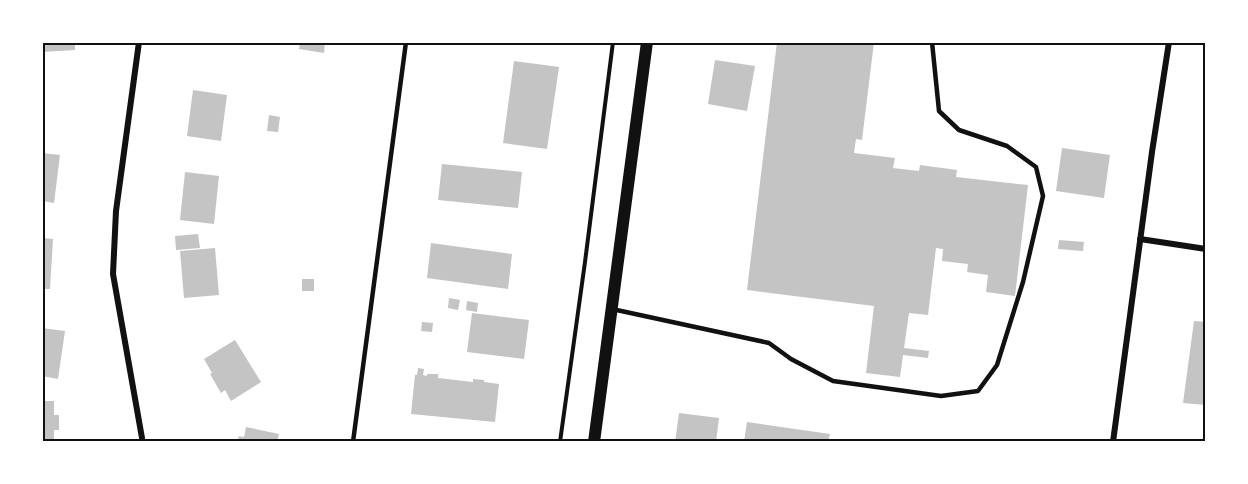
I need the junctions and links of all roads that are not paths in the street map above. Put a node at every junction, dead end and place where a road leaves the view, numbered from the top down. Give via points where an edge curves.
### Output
1 (139, 42) edge
2 (406, 42) edge
3 (647, 42) edge
4 (932, 42) edge
5 (1169, 42) edge
6 (1140, 239) junction
7 (1206, 249) edge
8 (612, 309) junction
9 (142, 438) dead end
10 (353, 442) edge
11 (594, 442) edge
12 (1113, 442) edge

1 - 9 street via 116,211 113,274
2 - 10 lane
3 - 8 main road
4 - 8 lane via 939,111 959,130 1007,146 1036,167 1043,196 1023,282 996,365 978,391 941,396 832,381 769,343
5 - 6 street
6 - 7 street
6 - 12 street
8 - 11 main road

